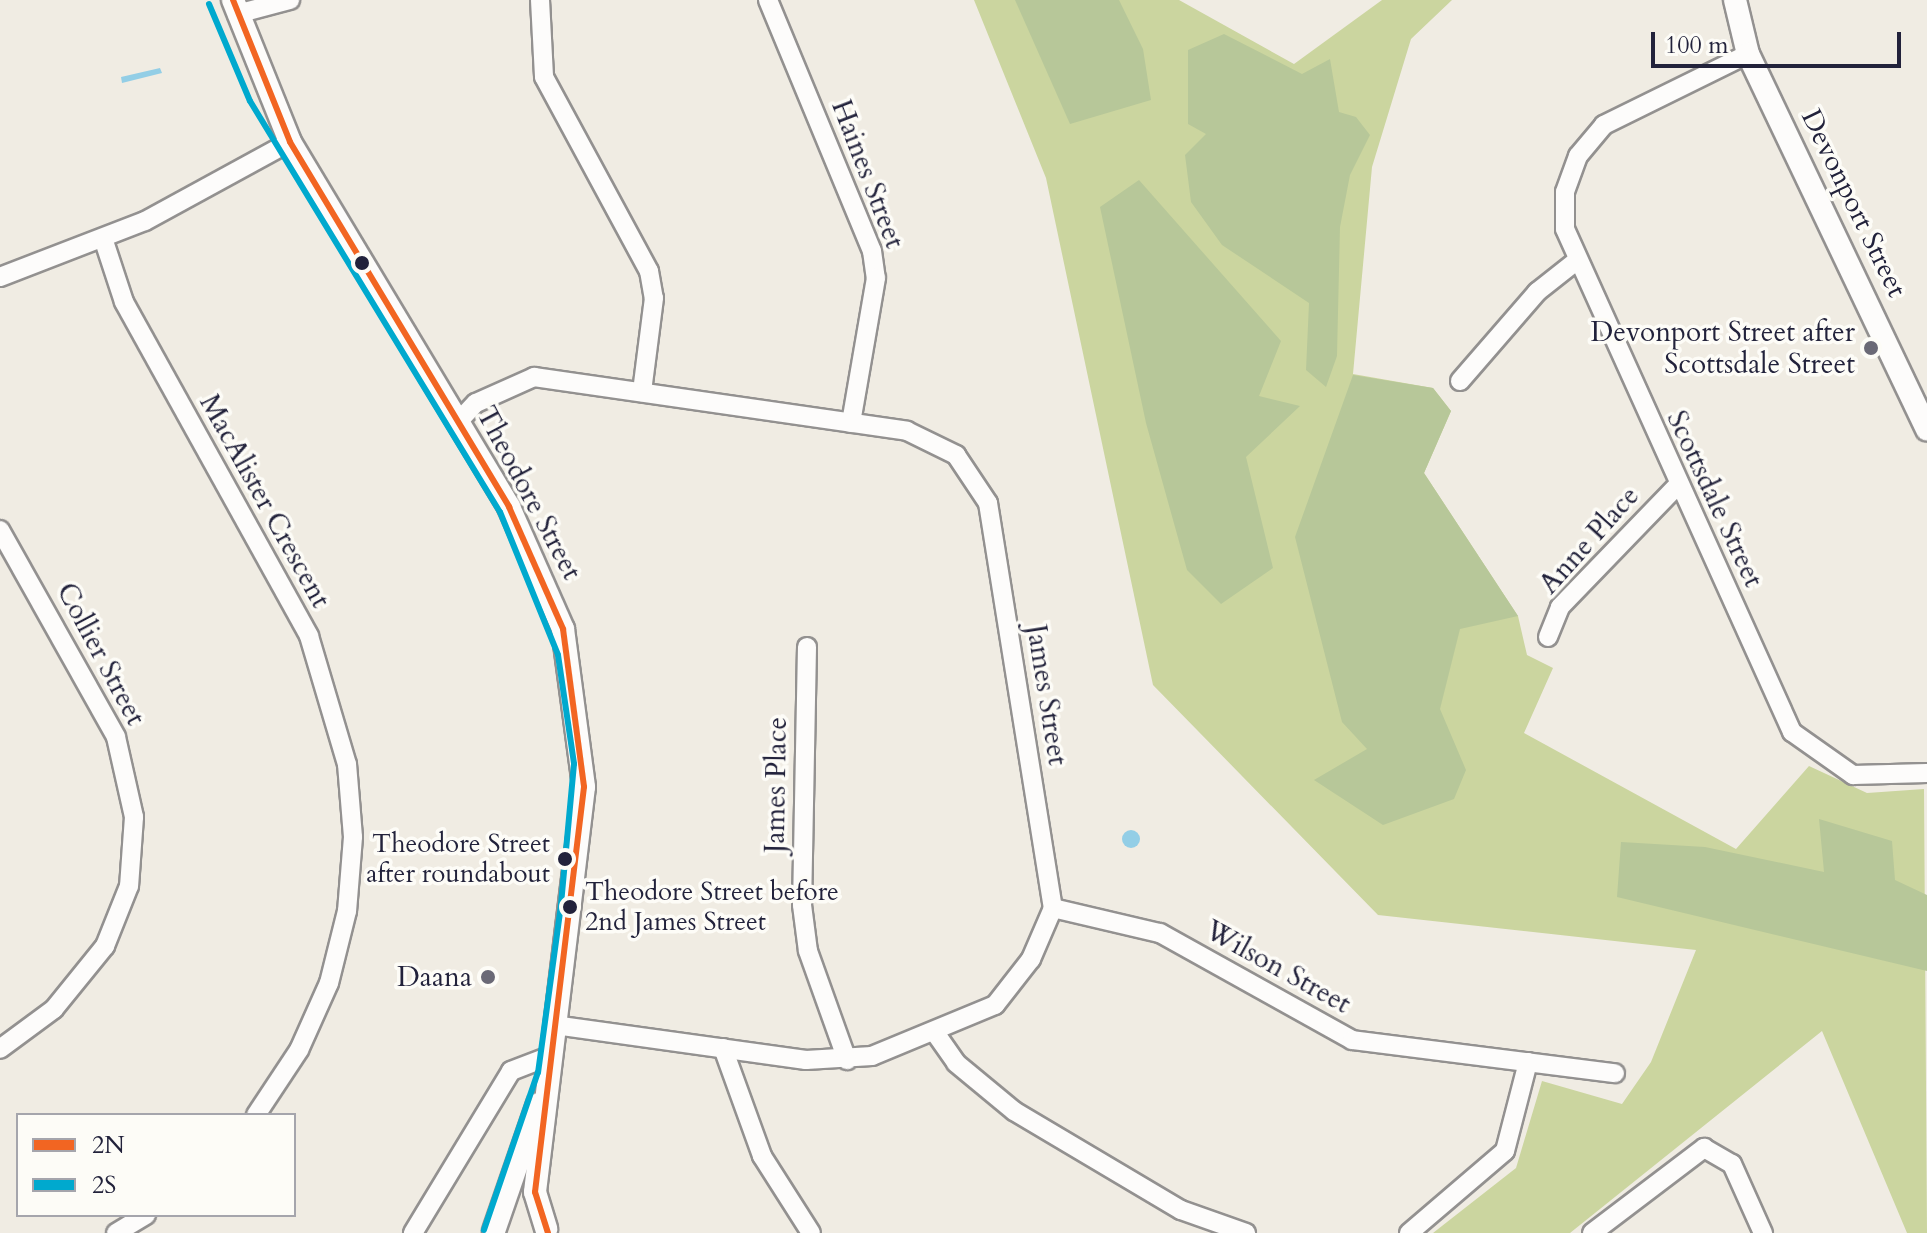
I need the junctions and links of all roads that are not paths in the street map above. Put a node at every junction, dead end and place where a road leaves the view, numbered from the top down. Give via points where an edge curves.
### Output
1 (290, 0) edge
2 (540, 0) edge
3 (768, 0) edge
4 (1735, 0) edge
5 (228, 8) edge
6 (1748, 54) junction
7 (290, 142) junction
8 (103, 238) junction
9 (1575, 262) junction
10 (0, 277) edge
11 (1460, 381) dead end
12 (642, 392) junction
13 (458, 422) junction
14 (851, 423) junction
15 (1927, 430) edge
16 (1678, 485) junction
17 (0, 530) edge
18 (1548, 637) dead end
19 (807, 647) dead end
20 (1927, 773) edge
21 (1053, 908) junction
22 (553, 1025) junction
23 (936, 1034) junction
24 (723, 1048) junction
25 (0, 1049) edge
26 (847, 1060) junction
27 (1528, 1062) junction
28 (549, 1065) junction
29 (1615, 1073) dead end
30 (257, 1113) edge
31 (143, 1217) edge
32 (547, 1231) edge
33 (494, 1232) edge
34 (116, 1233) edge
35 (413, 1233) edge
36 (811, 1233) edge
37 (1246, 1233) edge
38 (1409, 1233) edge
39 (1592, 1233) edge
40 (1763, 1233) edge

1 - 5 street, Theodore Street
2 - 12 street via 544,77 649,271 654,298
3 - 14 street, Haines Street via 872,251 876,278
4 - 6 main road, Devonport Street
5 - 7 main road, Theodore Street
6 - 9 street, Scottsdale Street via 1604,125 1589,140 1565,192 1565,229
6 - 15 main road, Devonport Street
7 - 8 street
7 - 13 main road, Theodore Street
8 - 10 street
8 - 30 street, MacAlister Crescent via 124,302 309,636 347,764 353,837 347,911 329,983 299,1050
9 - 11 street via 1537,292
9 - 16 street, Scottsdale Street
12 - 13 street, James Street via 534,377 476,403
12 - 14 street, James Street
13 - 22 main road, Theodore Street via 544,578 578,705 584,787
14 - 21 street, James Street via 934,441 956,455 988,503
16 - 18 street, Anne Place via 1560,607
16 - 20 street, Scottsdale Street via 1792,732 1853,775
17 - 25 street, Collier Street via 116,737 134,833 129,886 105,946 54,1009
19 - 26 street, James Place via 802,905 808,951
21 - 23 street via 1031,959 995,1005
21 - 27 street, Wilson Street via 1160,933 1352,1040
22 - 24 street
22 - 28 main road, Theodore Street
23 - 26 street
23 - 37 street via 956,1063 1014,1111 1181,1210
24 - 26 street
24 - 36 street via 762,1156
27 - 29 street, Wilson Street
27 - 38 street via 1505,1151
28 - 32 main road, Theodore Street via 535,1192
28 - 33 main road, Theodore Street
28 - 35 street via 511,1071
31 - 34 street
32 - 33 main road via 517,1215
39 - 40 street via 1704,1148 1732,1164

